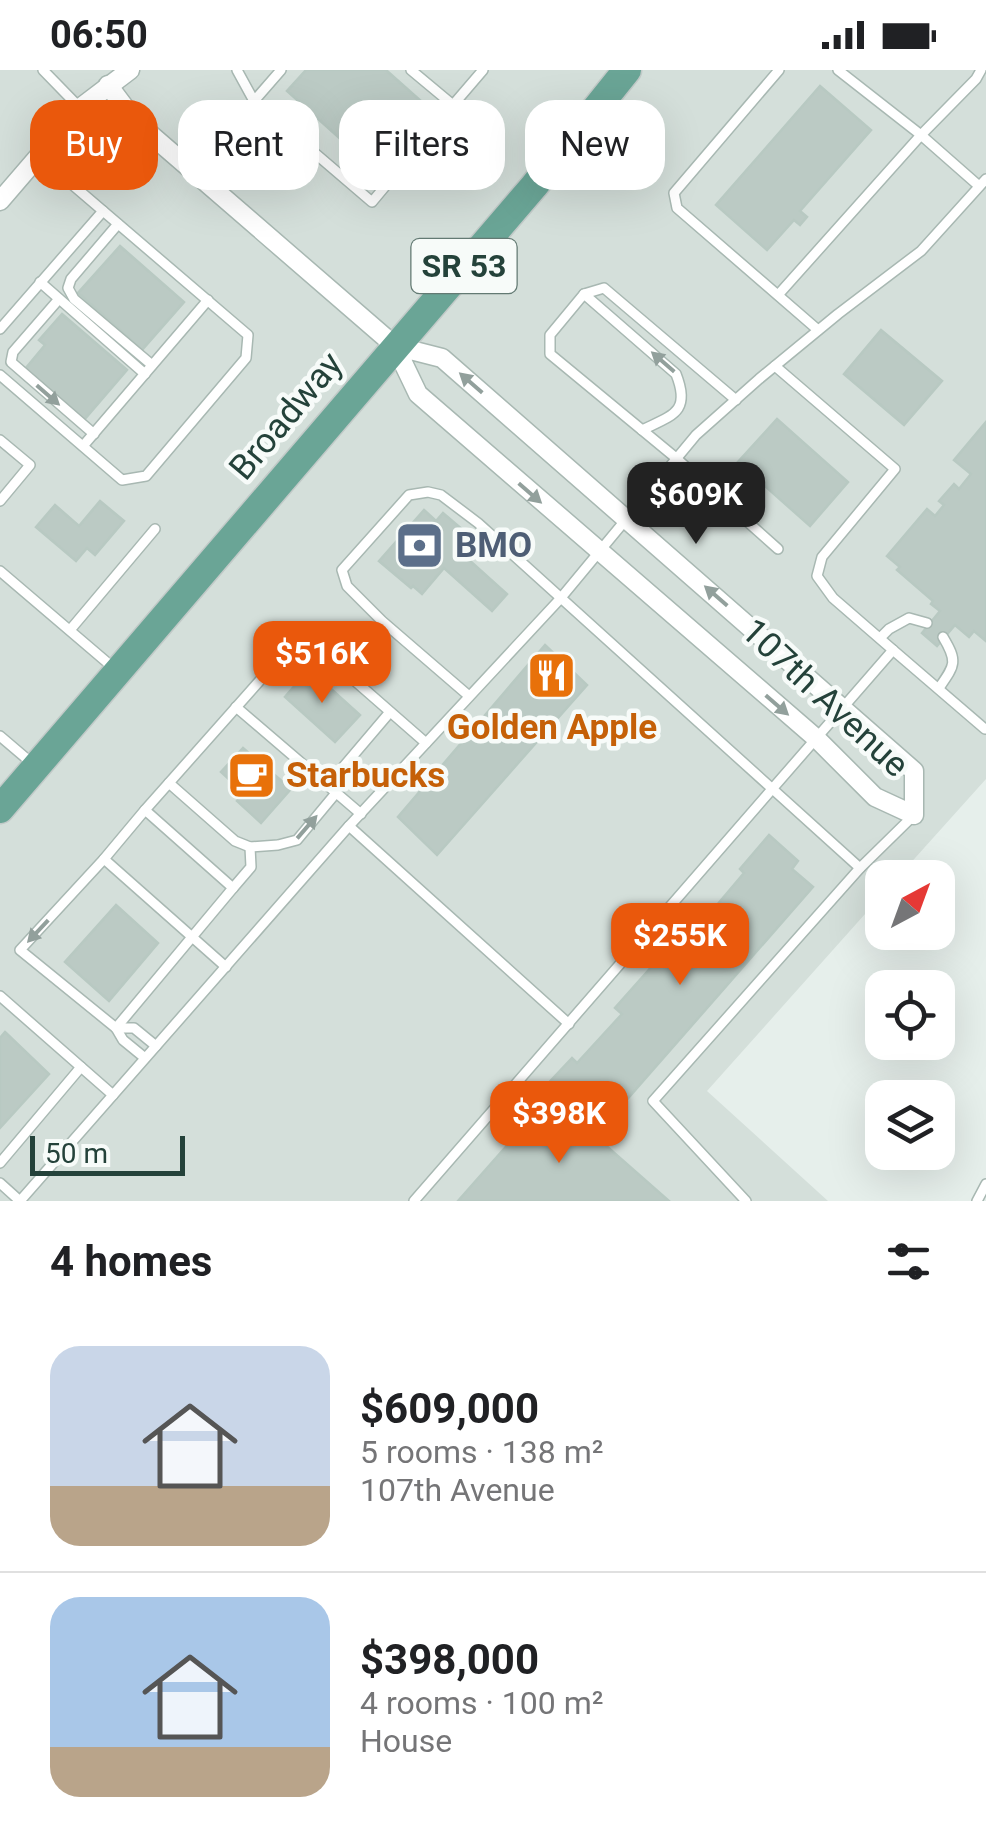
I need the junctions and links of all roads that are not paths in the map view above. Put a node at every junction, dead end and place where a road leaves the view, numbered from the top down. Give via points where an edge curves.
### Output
1 (43, 70) edge
2 (130, 70) edge
3 (237, 70) edge
4 (281, 70) edge
5 (411, 70) edge
6 (628, 70) edge
7 (780, 70) edge
8 (838, 70) edge
9 (981, 70) edge
10 (478, 72) edge
11 (108, 86) junction
12 (72, 100) edge
13 (90, 100) edge
14 (253, 100) edge
15 (255, 100) edge
16 (447, 100) edge
17 (457, 100) edge
18 (921, 134) junction
19 (319, 157) edge
20 (30, 166) edge
21 (339, 174) edge
22 (982, 182) edge
23 (79, 190) edge
24 (358, 190) edge
25 (382, 190) edge
26 (0, 201) edge
27 (103, 211) junction
28 (118, 224) junction
29 (40, 282) junction
30 (584, 294) junction
31 (778, 295) junction
32 (59, 299) junction
33 (208, 300) junction
34 (0, 329) edge
35 (818, 330) junction
36 (396, 346) junction
37 (775, 366) junction
38 (149, 370) junction
39 (0, 375) edge
40 (736, 400) junction
41 (642, 430) junction
42 (94, 434) junction
43 (0, 440) edge
44 (84, 446) junction
45 (676, 458) junction
46 (0, 501) edge
47 (626, 518) junction
48 (154, 529) dead end
49 (778, 550) dead end
50 (599, 552) junction
51 (0, 570) edge
52 (560, 598) junction
53 (927, 623) dead end
54 (70, 630) junction
55 (943, 637) dead end
56 (880, 638) junction
57 (893, 650) junction
58 (118, 672) junction
59 (939, 688) junction
60 (469, 696) junction
61 (236, 707) junction
62 (843, 708) junction
63 (390, 712) junction
64 (985, 728) edge
65 (0, 736) edge
66 (817, 739) junction
67 (426, 743) junction
68 (36, 767) junction
69 (169, 783) junction
70 (773, 787) junction
71 (336, 793) junction
72 (0, 809) edge
73 (145, 810) junction
74 (361, 814) junction
75 (914, 815) junction
76 (349, 826) junction
77 (250, 847) junction
78 (104, 859) junction
79 (860, 868) junction
80 (233, 888) junction
81 (192, 938) junction
82 (226, 967) junction
83 (0, 996) edge
84 (568, 1024) junction
85 (116, 1028) junction
86 (156, 1046) junction
87 (145, 1058) junction
88 (82, 1067) junction
89 (113, 1095) junction
90 (0, 1163) edge
91 (0, 1183) edge
92 (986, 1184) edge
93 (20, 1201) edge
94 (414, 1201) edge
95 (746, 1201) edge
96 (977, 1201) edge

1 - 12 lane
2 - 11 street
3 - 14 lane
4 - 15 lane
5 - 16 lane
6 - 36 main road, Broadway / SR 53
7 - 31 lane via 674,194 677,208
8 - 18 lane
9 - 18 lane
10 - 17 lane
11 - 13 street
11 - 36 street, 107th Avenue via 135,120
18 - 22 lane
18 - 31 lane
19 - 21 lane
20 - 26 street
22 - 35 lane via 921,251
23 - 27 lane
24 - 25 lane via 372,202
27 - 28 lane
27 - 29 lane
28 - 33 lane
28 - 38 lane via 68,288
29 - 32 lane
29 - 34 lane
30 - 40 lane via 604,288
30 - 41 lane via 550,335 550,354
41 -> 30 lane via 681,404 676,374
31 - 35 lane
32 - 38 lane
32 -> 42 lane via 11,362
33 - 38 lane
33 - 44 lane via 248,335 246,358 146,476 122,480
35 - 37 lane
47 -> 36 street, 107th Avenue via 442,358
36 -> 50 street, 107th Avenue via 418,394
36 - 58 main road, Broadway / SR 53
37 - 40 lane
37 - 56 lane via 895,469 822,557 817,576
38 - 42 lane
39 - 44 lane
40 - 45 lane
41 - 45 lane
42 - 44 lane
43 - 46 lane via 30,465
45 - 47 lane
45 - 49 lane
47 - 50 lane
62 -> 47 street, 107th Avenue
48 - 54 lane
50 - 52 lane
50 -> 66 street, 107th Avenue
51 - 54 lane
52 - 60 lane
52 - 60 lane via 442,495 409,494 342,570 347,586 382,621
52 - 70 lane
53 - 56 lane via 909,618
54 - 58 lane
55 - 59 lane via 954,654 953,668
56 - 57 lane
57 - 59 lane
57 - 62 lane
58 - 68 main road, Broadway / SR 53
59 - 64 lane
60 - 67 lane
61 - 63 lane via 294,642 307,639
61 - 69 lane
61 - 71 lane
62 - 66 lane
62 - 75 street, 107th Avenue via 914,772
63 - 67 lane
63 - 71 lane via 339,772
65 - 68 lane
66 - 70 lane
66 - 75 street, 107th Avenue via 875,797
67 - 74 lane
68 - 72 main road, Broadway / SR 53
69 - 73 lane
69 - 77 lane
70 - 79 lane
70 - 84 lane
71 - 74 lane
77 -> 71 lane via 297,840
73 - 78 lane
73 - 80 lane
74 - 76 lane
75 - 79 lane
76 - 82 lane
76 - 84 lane
77 - 80 lane via 251,867
78 - 81 lane
78 -> 85 lane via 20,950
79 - 95 lane via 653,1101
80 - 81 lane
81 - 82 lane
81 - 85 lane
82 - 86 lane
83 - 88 lane
84 - 94 lane
85 - 86 lane via 134,1028
85 - 87 lane
86 - 87 lane
87 - 89 lane
88 - 89 lane
88 - 90 lane
89 - 93 lane
91 - 93 lane
92 - 96 lane

